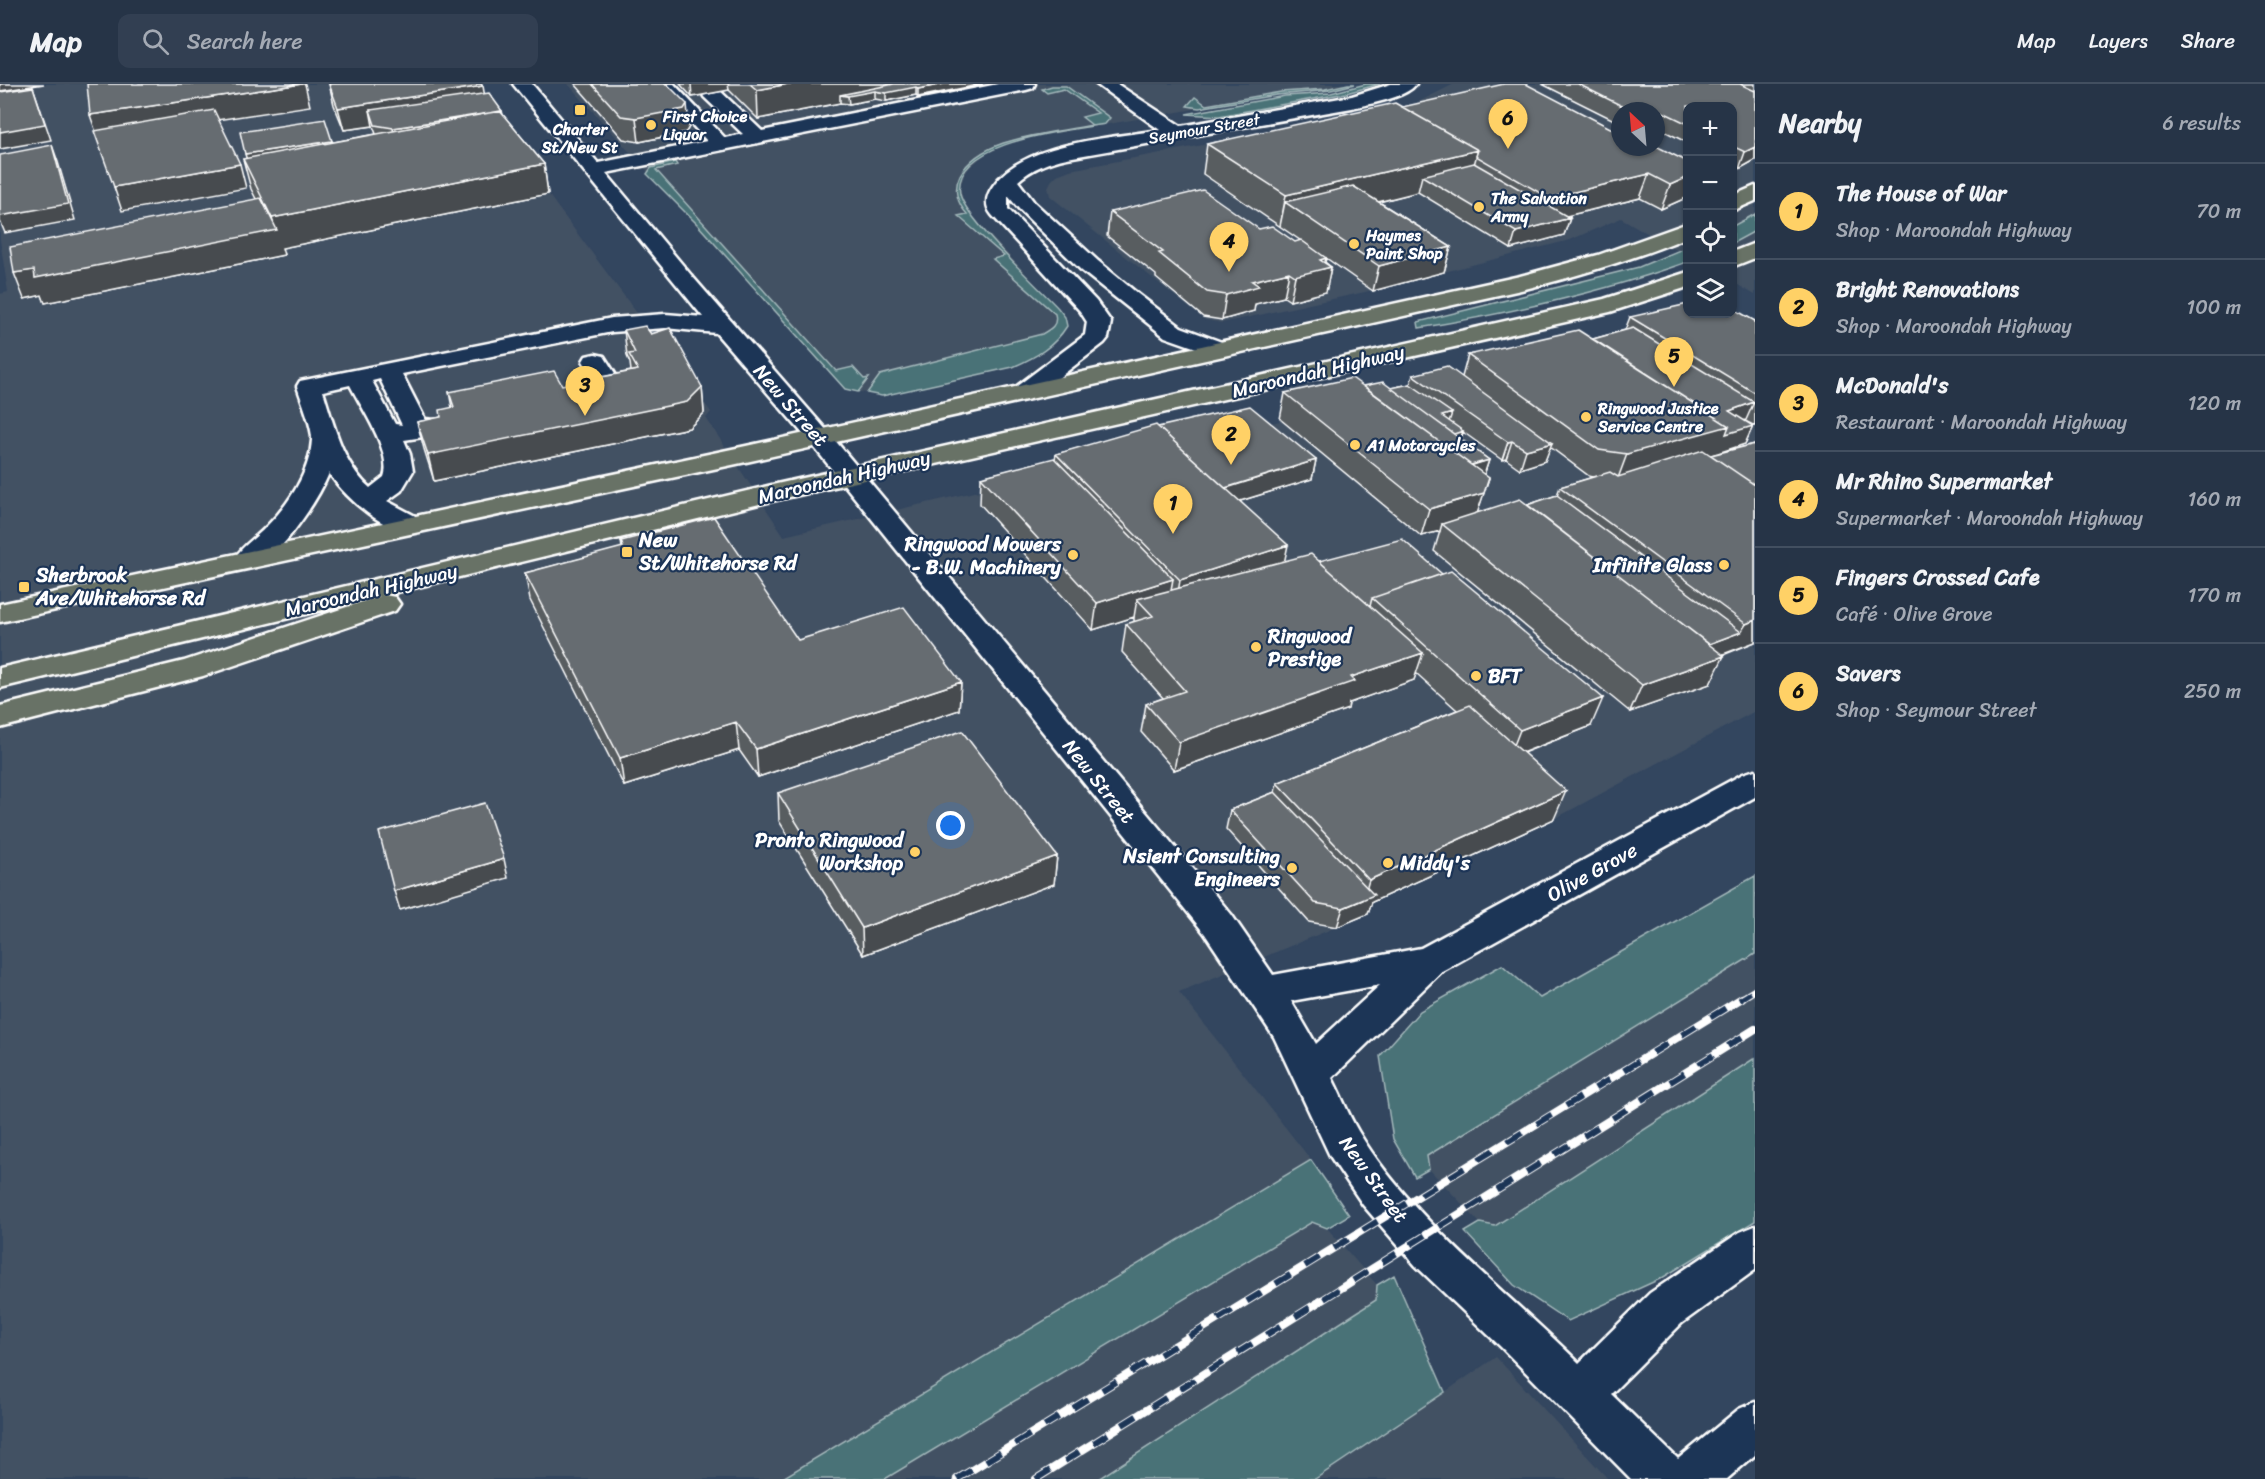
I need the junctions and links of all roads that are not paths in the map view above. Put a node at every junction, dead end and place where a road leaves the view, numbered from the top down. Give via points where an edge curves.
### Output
1 (522, 84) edge
2 (664, 84) edge
3 (1026, 84) edge
4 (1105, 84) edge
5 (1407, 84) edge
6 (711, 93) dead end
7 (1178, 133) junction
8 (757, 138) junction
9 (721, 145) junction
10 (593, 170) junction
11 (1007, 181) junction
12 (1755, 192) edge
13 (1737, 202) edge
14 (1683, 231) edge
15 (1755, 250) edge
16 (1737, 258) edge
17 (1683, 284) edge
18 (672, 292) junction
19 (1548, 319) junction
20 (612, 325) junction
21 (722, 326) junction
22 (1219, 349) junction
23 (595, 361) dead end
24 (388, 370) junction
25 (357, 376) junction
26 (1026, 391) junction
27 (568, 402) edge
28 (386, 430) junction
29 (326, 437) junction
30 (819, 437) junction
31 (850, 476) junction
32 (369, 500) junction
33 (409, 524) junction
34 (501, 558) junction
35 (248, 559) junction
36 (0, 613) edge
37 (0, 678) edge
38 (0, 717) edge
39 (1755, 782) edge
40 (1429, 961) junction
41 (1265, 991) junction
42 (1310, 1074) junction
43 (1755, 1246) edge
44 (1579, 1395) junction
45 (1755, 1425) edge
46 (1664, 1479) edge
47 (1691, 1479) edge

1 - 10 street, New Street
2 - 9 street
3 - 8 street
4 - 7 street
5 - 7 street, Seymour Street via 1352,102
6 - 8 street
7 - 11 street, Seymour Street via 1047,156 1018,168
8 - 9 street
9 - 10 street
10 - 18 street, New Street
11 - 22 street via 1043,221 1130,299 1173,332
11 - 26 street via 997,196 999,212 1099,322 1096,338
12 - 13 highway
14 - 22 highway via 1564,272
15 - 16 highway
17 - 19 highway, Maroondah Highway
18 - 20 street via 645,313
18 - 21 street, New Street
19 - 30 highway via 1425,332 902,447 860,451 832,445
19 - 31 highway, Maroondah Highway
20 - 21 street via 665,321
20 - 24 street
21 - 30 street, New Street
22 - 26 highway
23 - 27 street via 609,383 607,390
24 - 25 street
24 - 28 street via 414,423 419,427 446,427 407,432
25 - 28 street
25 - 29 street via 309,386
26 - 30 highway
28 - 32 street via 401,473 391,487
29 - 32 street via 338,466 351,485
29 - 35 street via 315,480 301,503 283,527
30 - 31 street, New Street
30 - 33 highway
31 - 34 highway, Maroondah Highway
31 - 41 street, New Street via 1218,924
32 - 33 street
33 - 35 highway
34 - 37 highway, Maroondah Highway
34 - 38 highway via 357,616 192,669
35 - 36 highway
39 - 40 street, Olive Grove
40 - 41 street, Olive Grove
40 - 42 street, Olive Grove
41 - 42 street, New Street via 1289,1028
42 - 44 street, New Street via 1344,1144 1378,1192 1431,1252
43 - 44 street via 1666,1308
44 - 46 street, New Street
45 - 47 street

